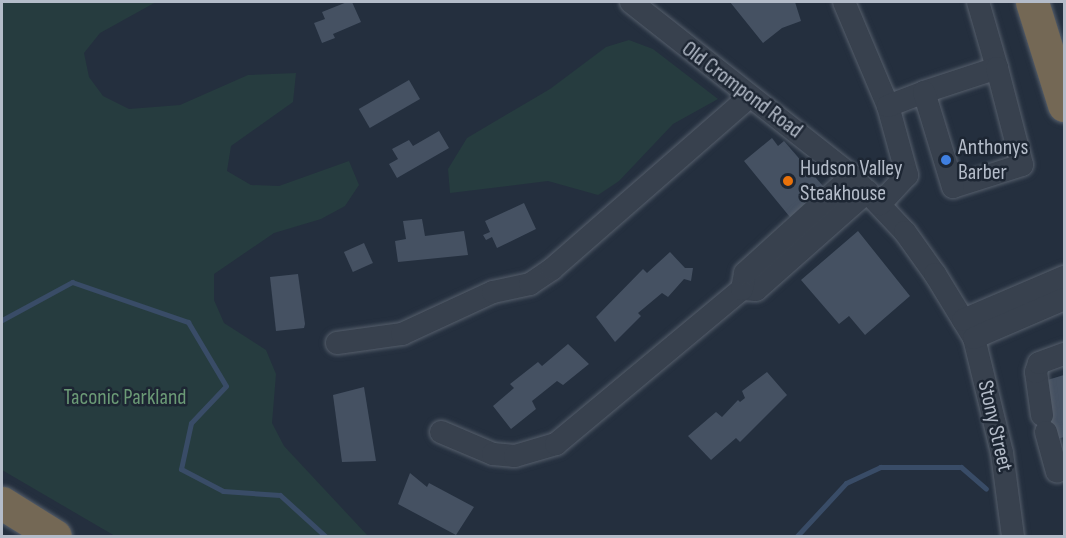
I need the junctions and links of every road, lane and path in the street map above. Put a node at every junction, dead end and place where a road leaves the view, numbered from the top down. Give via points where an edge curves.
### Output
1 (631, 2) edge
2 (844, 2) edge
3 (978, 2) edge
4 (1032, 2) edge
5 (997, 68) junction
6 (924, 92) junction
7 (749, 97) junction
8 (1065, 105) edge
9 (888, 106) junction
10 (867, 191) junction
11 (1065, 277) edge
12 (1065, 299) edge
13 (969, 329) junction
14 (337, 343) dead end
15 (1065, 354) edge
16 (441, 432) dead end
17 (1058, 472) dead end
18 (2, 503) edge
19 (55, 537) edge
20 (1013, 537) edge

1 - 7 street, Old Crompond Road
2 - 9 street
3 - 5 street
4 - 8 highway
5 - 6 street
5 - 6 street via 1022,165 953,187
6 - 9 street
7 - 10 street, Old Crompond Road via 808,138
7 - 14 street via 530,284 493,292 402,333
9 - 10 street via 908,175
10 - 13 street, Old Crompond Road via 917,249
10 - 16 street via 756,290 742,289 556,444 525,454 493,454
11 - 13 street
12 - 13 street
13 - 20 street, Stony Street via 1002,453
15 - 17 street via 1040,363 1036,372 1044,424
18 - 19 highway

